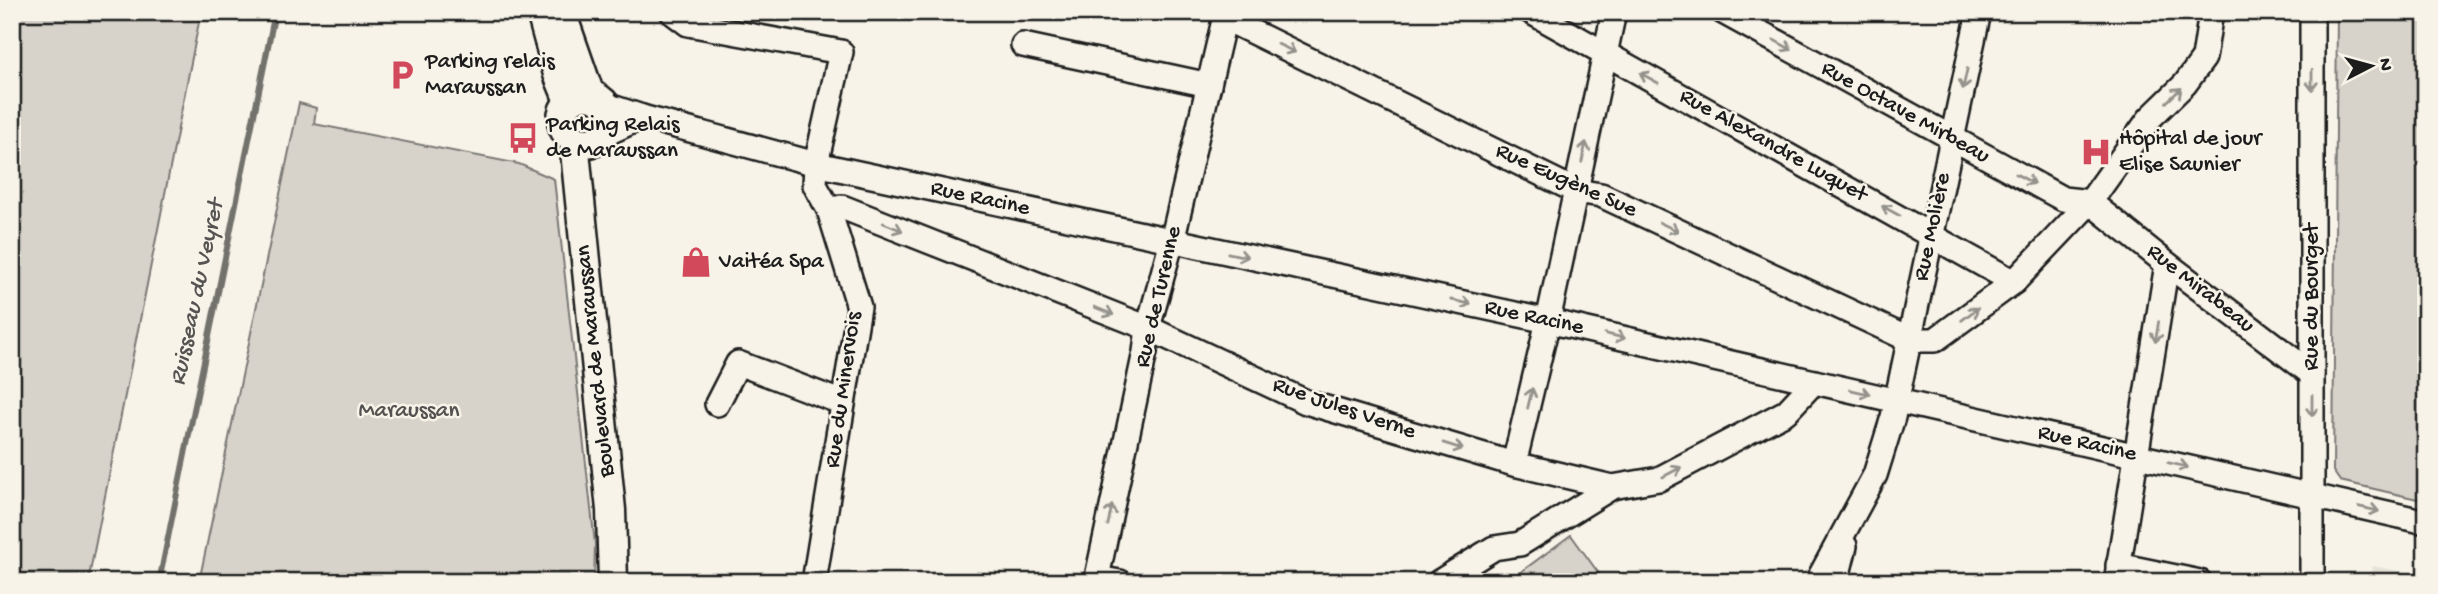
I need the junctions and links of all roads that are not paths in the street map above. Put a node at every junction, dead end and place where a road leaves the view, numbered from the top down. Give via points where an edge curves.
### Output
1 (541, 12) edge
2 (561, 12) edge
3 (672, 12) edge
4 (1531, 12) edge
5 (1614, 12) edge
6 (1723, 12) edge
7 (1979, 12) edge
8 (2211, 12) edge
9 (2312, 12) edge
10 (1225, 15) edge
11 (1023, 45) dead end
12 (1605, 54) junction
13 (1209, 85) junction
14 (588, 100) junction
15 (642, 117) junction
16 (591, 139) junction
17 (1951, 139) junction
18 (816, 164) junction
19 (1576, 191) junction
20 (2090, 202) junction
21 (829, 210) junction
22 (1931, 234) junction
23 (1172, 240) junction
24 (2167, 264) junction
25 (2014, 282) junction
26 (1548, 321) junction
27 (1148, 328) junction
28 (1910, 340) junction
29 (2312, 374) junction
30 (1814, 382) junction
31 (1898, 401) junction
32 (717, 404) dead end
33 (843, 404) junction
34 (2137, 456) junction
35 (1514, 464) junction
36 (1612, 487) junction
37 (2312, 496) junction
38 (1853, 512) junction
39 (2426, 522) edge
40 (2117, 573) edge
41 (1096, 580) edge
42 (613, 582) edge
43 (628, 582) edge
44 (814, 582) edge
45 (1120, 582) edge
46 (1439, 582) edge
47 (1817, 582) edge
48 (1836, 582) edge
49 (2200, 582) edge
50 (2312, 582) edge

1 - 14 main road via 558,74
2 - 14 main road
3 - 18 street via 688,24 841,52
4 - 12 street, Rue Alexandre Luquet
5 - 12 street
6 -> 17 street, Rue Octave Mirbeau
7 -> 17 street, Rue Molière
20 -> 8 street via 2150,118 2185,85 2204,58
9 -> 29 street, Rue du Bourget
10 - 13 street, Rue de Turenne
10 -> 19 street, Rue Eugène Sue
11 - 13 street
19 -> 12 street
22 -> 12 street, Rue Alexandre Luquet
13 - 23 street, Rue de Turenne
14 - 15 street, Rue Racine
14 - 16 main road via 610,119
14 - 16 main road via 564,107 561,123 564,130
15 - 16 street
15 - 18 street, Rue Racine
16 - 42 main road, Boulevard de Maraussan
16 - 43 main road, Boulevard de Maraussan via 589,172 625,509
17 -> 20 street, Rue Octave Mirbeau via 2063,199
17 - 22 street, Rue Molière
18 - 21 street, Rue du Minervois via 815,185
18 - 23 street, Rue Racine
19 - 26 street
19 -> 28 street, Rue Eugène Sue via 1601,195
20 - 24 street, Rue Mirabeau
20 - 25 street
21 -> 27 street, Rue Jules Verne via 842,207
21 - 33 street, Rue du Minervois via 859,307
22 - 25 street, Rue Alexandre Luquet
22 - 28 street, Rue Molière
23 -> 26 street, Rue Racine
23 - 27 street, Rue de Turenne
24 - 29 street, Rue Mirabeau
24 -> 34 street
28 -> 25 street via 1935,340
26 -> 30 street, Rue Racine
35 -> 26 street
27 -> 35 street, Rue Jules Verne via 1306,402
41 -> 27 street, Rue de Turenne
28 - 31 street, Rue Molière
29 -> 37 street, Rue du Bourget
30 -> 31 street, Rue Racine
36 -> 30 street, Rue Jules Verne via 1636,485 1671,473 1786,412
31 - 34 street, Rue Racine
31 - 38 street, Rue Molière via 1875,475
32 - 33 street via 737,363
33 - 44 street, Rue du Minervois
34 -> 37 street, Rue Racine
34 - 40 street
35 - 36 street, Rue Jules Verne
36 - 46 street via 1520,544 1494,548
37 -> 39 street, Rue Racine
37 - 50 street, Rue du Bourget
38 - 47 street
38 - 48 street
40 - 49 street
41 - 45 street

